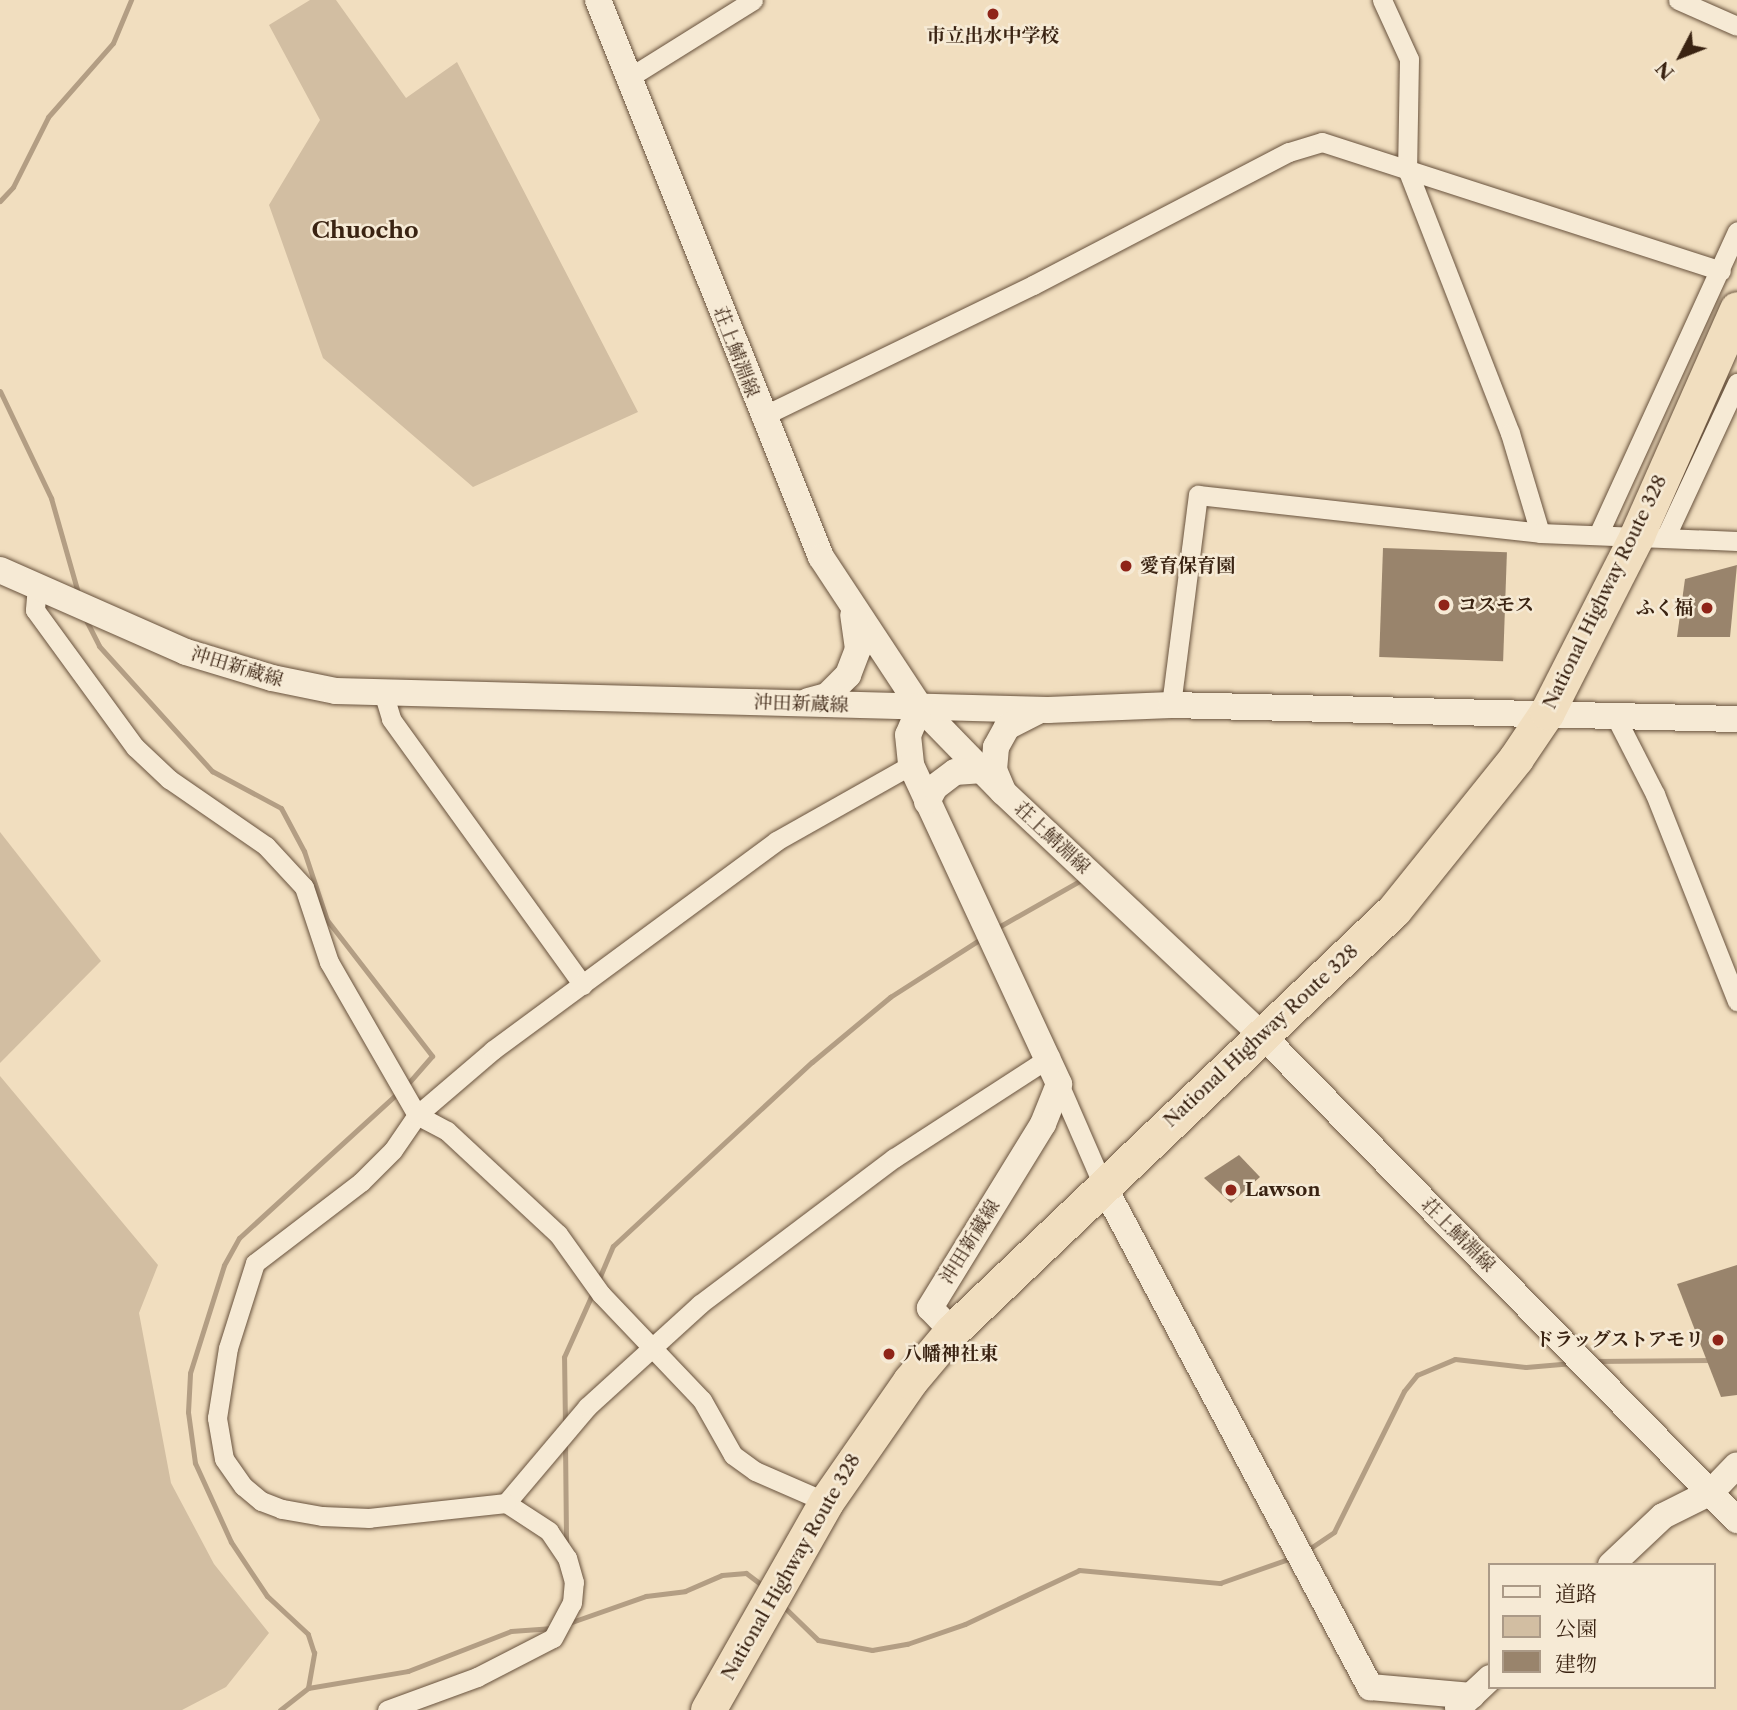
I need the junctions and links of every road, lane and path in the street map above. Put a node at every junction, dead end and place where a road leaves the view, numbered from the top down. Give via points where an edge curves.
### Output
1 (598, 0) edge
2 (753, 0) edge
3 (1382, 0) edge
4 (1678, 0) edge
5 (1737, 26) edge
6 (630, 77) junction
7 (1407, 169) junction
8 (1737, 231) edge
9 (1721, 271) junction
10 (1737, 309) edge
11 (1737, 383) edge
12 (761, 417) junction
13 (1540, 533) junction
14 (1598, 535) junction
15 (1651, 535) junction
16 (1737, 541) edge
17 (0, 570) edge
18 (37, 586) junction
19 (853, 609) junction
20 (383, 692) junction
21 (800, 704) junction
22 (1171, 705) junction
23 (920, 707) junction
24 (1048, 710) junction
25 (1547, 712) junction
26 (1614, 715) junction
27 (1737, 719) edge
28 (911, 765) junction
29 (982, 771) junction
30 (1003, 792) junction
31 (927, 802) junction
32 (583, 985) junction
33 (1737, 1001) edge
34 (1262, 1035) junction
35 (1050, 1057) junction
36 (1059, 1084) junction
37 (417, 1115) junction
38 (1103, 1185) junction
39 (952, 1331) junction
40 (653, 1348) junction
41 (1737, 1465) edge
42 (1711, 1492) junction
43 (826, 1502) junction
44 (506, 1503) junction
45 (1737, 1520) edge
46 (1613, 1563) edge
47 (1473, 1695) edge
48 (387, 1710) edge
49 (708, 1710) edge

1 - 6 main road, 荘上鯖淵線
2 - 6 street
3 - 7 street via 1409,59
4 - 5 street
6 - 12 main road, 荘上鯖淵線
7 - 9 street
7 - 12 street via 1322,142 1289,152 1033,285
7 - 13 street via 1510,433
8 - 9 street
9 - 14 street
10 - 15 highway, National Highway Route 328
11 - 15 street
12 - 19 main road, 荘上鯖淵線 via 821,557
13 - 14 street
13 - 22 street via 1198,495
14 - 15 street
15 - 16 street
15 - 25 highway, National Highway Route 328
17 - 18 main road, 沖田新蔵線
18 - 20 main road, 沖田新蔵線 via 228,667 336,691
18 - 37 street via 35,610 135,747 169,779 266,846 304,887 329,962
19 - 21 main road via 858,649 848,675 827,696
19 - 23 main road, 荘上鯖淵線
20 - 21 main road, 沖田新蔵線
20 - 32 street via 391,719
21 - 23 main road, 沖田新蔵線
22 - 24 main road, 沖田新蔵線
22 - 25 main road, 沖田新蔵線
23 - 24 main road, 沖田新蔵線
23 - 28 main road via 908,735
23 - 29 main road, 荘上鯖淵線
24 - 30 main road via 1026,714 1002,737 995,770
25 - 26 main road, 沖田新蔵線
25 - 34 highway, National Highway Route 328 via 1516,758 1394,910
26 - 27 main road, 沖田新蔵線
26 - 33 street via 1655,794
28 - 31 main road
28 - 32 street via 787,834
29 - 30 main road, 荘上鯖淵線
29 - 31 main road via 954,772 935,787
30 - 34 main road, 荘上鯖淵線
31 - 35 main road
32 - 37 street via 493,1050
34 - 38 highway, National Highway Route 328
34 - 42 main road, 荘上鯖淵線
35 - 36 main road
35 - 40 street via 894,1158 700,1304
36 - 38 street
36 - 39 main road, 沖田新蔵線 via 1043,1124 930,1308
37 - 40 street via 447,1131 537,1213 601,1294
37 - 44 street via 393,1150 361,1181 254,1264 220,1383 218,1437 224,1459 243,1486 261,1501 282,1509 369,1518
38 - 39 highway, National Highway Route 328
38 - 47 main road via 1370,1687
39 - 43 highway, National Highway Route 328 via 910,1381
40 - 43 street via 702,1400 733,1455 755,1471
40 - 44 street via 587,1408
41 - 42 main road
42 - 45 main road, 荘上鯖淵線
42 - 46 main road via 1663,1516
43 - 49 highway, National Highway Route 328
44 - 48 street via 549,1531 567,1558 574,1582 564,1620 553,1638 532,1653

